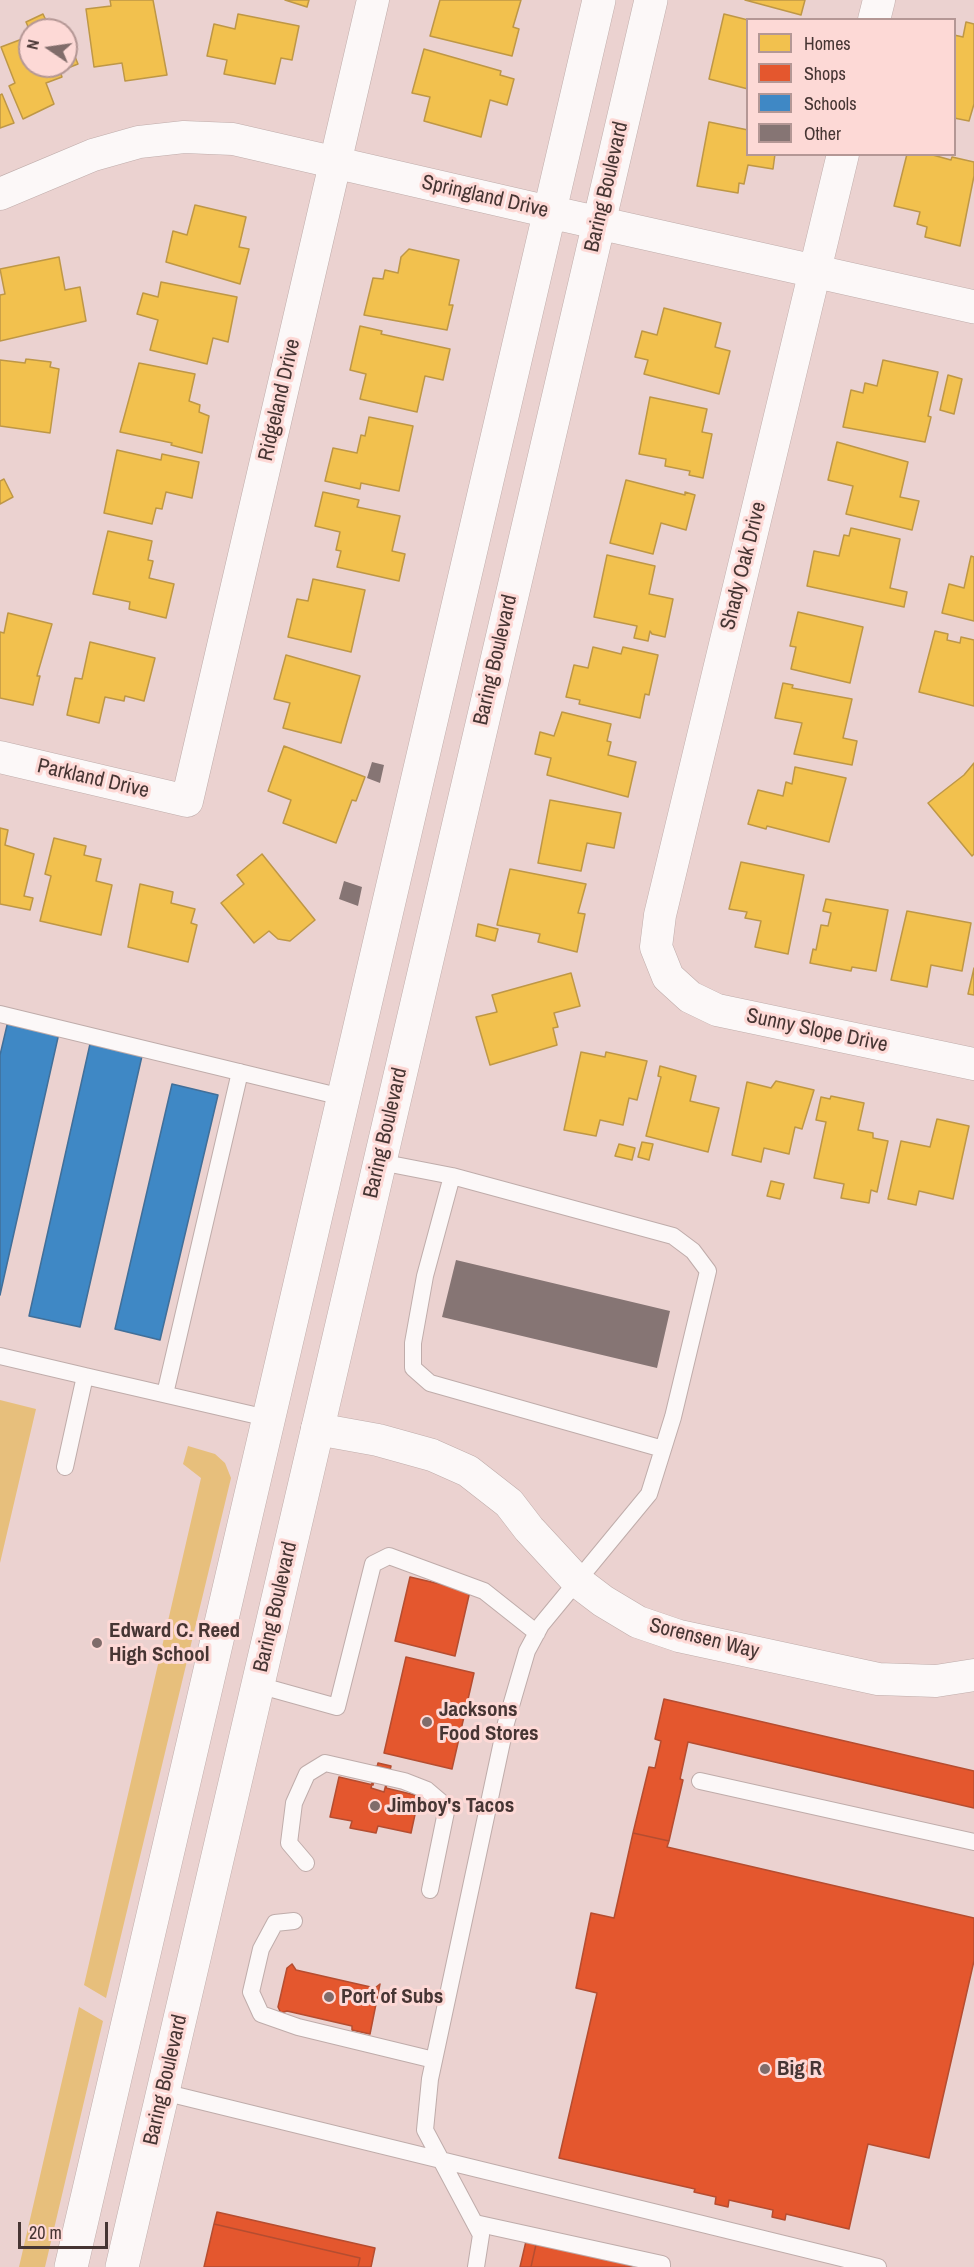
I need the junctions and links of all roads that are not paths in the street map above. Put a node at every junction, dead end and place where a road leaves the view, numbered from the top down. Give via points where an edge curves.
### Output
1 (373, 0) edge
2 (599, 0) edge
3 (651, 0) edge
4 (879, 0) edge
5 (874, 18) edge
6 (843, 156) edge
7 (336, 162) junction
8 (0, 194) edge
9 (550, 212) junction
10 (598, 224) junction
11 (816, 270) junction
12 (974, 307) edge
13 (0, 757) edge
14 (186, 801) joint
15 (668, 977) joint
16 (0, 1014) edge
17 (974, 1064) edge
18 (240, 1072) junction
19 (342, 1097) junction
20 (380, 1162) junction
21 (452, 1176) junction
22 (0, 1356) edge
23 (85, 1376) junction
24 (165, 1394) junction
25 (267, 1418) junction
26 (317, 1429) junction
27 (663, 1449) junction
28 (65, 1467) dead end
29 (578, 1582) junction
30 (537, 1633) junction
31 (974, 1676) edge
32 (258, 1685) junction
33 (700, 1781) dead end
34 (974, 1842) edge
35 (306, 1863) dead end
36 (430, 1890) dead end
37 (294, 1921) dead end
38 (434, 2060) junction
39 (163, 2092) junction
40 (442, 2161) junction
41 (475, 2223) junction
42 (71, 2267) edge
43 (122, 2267) edge
44 (476, 2267) edge
45 (662, 2267) edge
46 (878, 2267) edge

1 - 7 street, Ridgeland Drive
2 - 9 main road
3 - 10 main road, Baring Boulevard
4 - 5 street
6 - 11 street, Shady Oak Drive
7 - 8 street, Springland Drive via 233,139 184,137 139,142 93,156
7 - 9 street, Springland Drive
7 - 14 street, Ridgeland Drive
9 - 10 main road, Springland Drive
9 - 19 main road
10 - 11 main road, Springland Drive
10 - 20 main road, Baring Boulevard
11 - 12 main road, Springland Drive
11 - 15 street, Shady Oak Drive via 660,915 656,947
13 - 14 street, Parkland Drive
15 - 17 street, Sunny Slope Drive via 690,997 717,1010
16 - 18 lane
18 - 19 lane
18 - 24 lane
19 - 25 main road
20 - 21 lane
20 - 26 main road, Baring Boulevard
21 - 27 lane via 425,1276 413,1343 413,1368 430,1383
21 - 27 lane via 673,1236 693,1251 708,1271
22 - 23 lane
23 - 24 lane
23 - 28 lane
24 - 25 lane
25 - 26 main road
25 - 42 main road
26 - 29 street, Sorensen Way via 432,1455 468,1471 509,1503
26 - 32 main road, Baring Boulevard
27 - 29 lane via 650,1494
29 - 30 lane
29 - 31 street, Sorensen Way via 638,1622 679,1636 878,1679 936,1681
30 - 32 lane via 484,1591 389,1556 373,1564 337,1707
30 - 38 lane via 527,1651 506,1723
32 - 39 main road, Baring Boulevard
33 - 34 lane
35 - 36 lane via 289,1843 294,1803 307,1774 325,1763 404,1781 427,1790 447,1807
37 - 38 lane via 274,1923 261,1949 251,1992 261,2014 298,2027
38 - 40 lane via 424,2130
39 - 40 lane
39 - 43 main road, Baring Boulevard
40 - 41 lane
40 - 46 lane
41 - 44 lane via 481,2235
41 - 45 lane

